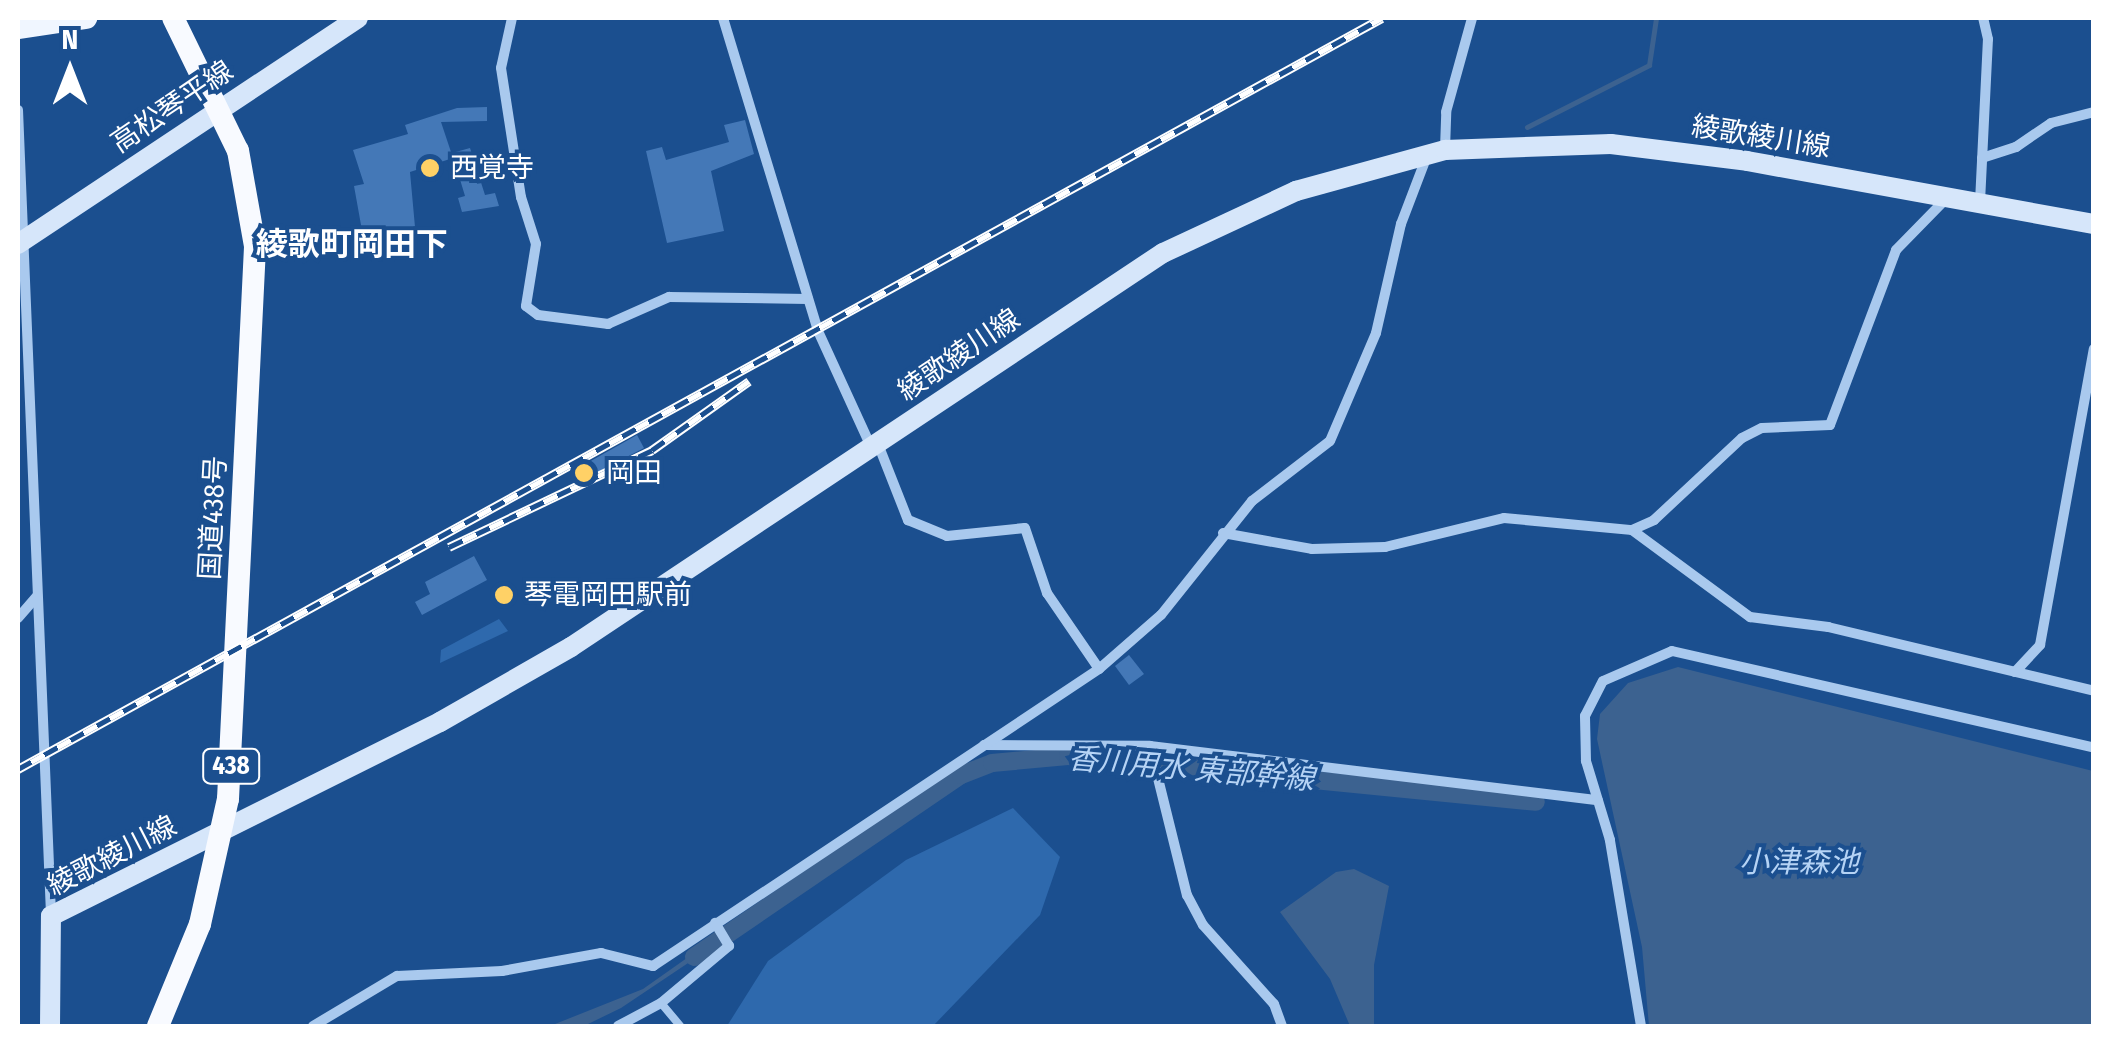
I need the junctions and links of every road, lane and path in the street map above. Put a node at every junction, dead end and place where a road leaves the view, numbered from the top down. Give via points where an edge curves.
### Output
1 (86, 18) edge
2 (173, 18) edge
3 (358, 18) edge
4 (512, 18) edge
5 (723, 18) edge
6 (1472, 18) edge
7 (1983, 18) edge
8 (18, 28) edge
9 (220, 109) junction
10 (18, 110) edge
11 (2094, 112) edge
12 (1437, 152) junction
13 (1982, 158) junction
14 (1948, 198) junction
15 (1980, 203) junction
16 (2094, 224) edge
17 (21, 242) edge
18 (808, 299) junction
19 (2094, 349) edge
20 (875, 447) junction
21 (1632, 530) junction
22 (1223, 533) junction
23 (38, 596) junction
24 (18, 618) edge
25 (1099, 670) junction
26 (2015, 672) junction
27 (2094, 690) edge
28 (983, 745) junction
29 (1150, 746) junction
30 (2094, 748) edge
31 (1598, 800) junction
32 (51, 916) junction
33 (721, 932) junction
34 (662, 1003) junction
35 (162, 1019) edge
36 (50, 1026) edge
37 (313, 1026) edge
38 (618, 1026) edge
39 (680, 1026) edge
40 (1282, 1026) edge
41 (1641, 1026) edge

1 - 8 main road
2 - 9 highway, 国道438号 / 438
3 - 9 main road, 高松琴平線
4 - 18 street via 501,68 521,196 536,244 526,306 538,315 608,324 669,297
5 - 18 street
6 - 12 street
7 - 13 street via 1988,39
9 - 17 main road, 高松琴平線
9 - 35 highway, 国道438号 / 438 via 254,216 228,799 214,879
10 - 17 street
11 - 13 street via 2051,123 2016,147
12 - 14 main road, 綾歌綾川線 via 1611,144 1747,160
12 - 20 main road, 綾歌綾川線 via 1296,190 1230,217 1104,291
12 - 22 street via 1344,418 1330,441
13 - 15 street
14 - 15 main road, 綾歌綾川線
14 - 21 street via 1896,250 1830,425 1762,428 1742,438 1654,520
15 - 16 main road, 綾歌綾川線
17 - 23 street
18 - 20 street
19 - 26 street via 2040,645
20 - 25 street via 908,520 948,536 1024,528 1047,594
20 - 32 main road, 綾歌綾川線 via 571,647 440,722
21 - 22 street via 1504,518 1385,547 1312,549
21 - 26 street via 1750,617 1828,627
22 - 25 street via 1161,615
23 - 24 street
23 - 32 street
25 - 28 street
26 - 27 street
28 - 29 street
28 - 33 street
29 - 31 street
29 - 40 street via 1188,895 1203,925 1274,1004
30 - 31 street via 1672,651 1629,667 1590,696 1586,760
31 - 41 street
32 - 36 main road, 綾歌綾川線
33 - 34 street via 729,946
33 - 37 street via 652,966 602,953 502,970 397,976
34 - 38 street
34 - 39 lane

